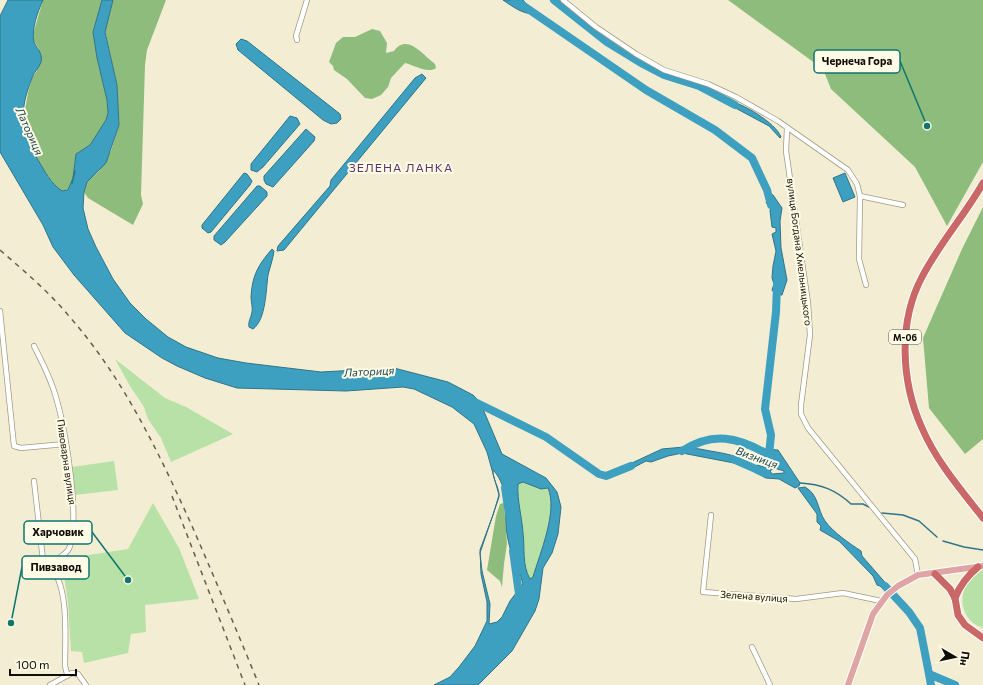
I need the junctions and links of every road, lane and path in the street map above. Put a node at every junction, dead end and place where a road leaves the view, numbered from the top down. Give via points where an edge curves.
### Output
1 (307, 0) edge
2 (563, 0) edge
3 (297, 40) dead end
4 (787, 128) junction
5 (983, 183) edge
6 (860, 196) junction
7 (903, 206) dead end
8 (866, 285) dead end
9 (0, 311) edge
10 (34, 346) dead end
11 (65, 444) junction
12 (34, 481) dead end
13 (711, 515) dead end
14 (983, 518) edge
15 (981, 567) edge
16 (53, 570) junction
17 (935, 574) junction
18 (918, 575) junction
19 (955, 598) junction
20 (881, 601) junction
21 (973, 632) junction
22 (983, 633) edge
23 (983, 638) edge
24 (752, 647) dead end
25 (68, 674) junction
26 (50, 685) edge
27 (86, 685) edge
28 (770, 685) edge
29 (848, 685) edge

1 - 3 street
2 - 4 street via 596,27 664,70 724,91
4 - 6 street via 848,170 857,184
4 - 18 street, вулиця Богдана Хмельницького via 786,151 810,324 801,414 808,428 915,559
5 - 14 highway, М-06 via 921,278 910,308 905,338 909,385 922,428 934,450
6 - 7 street
6 - 8 street via 859,259
9 - 11 street via 14,446 21,448
10 - 11 street, Пивоварна вулиця via 55,394
11 - 16 street, Пивоварна вулиця via 73,499 72,536 68,551 56,561
12 - 16 street via 43,560 46,566
13 - 20 street, Зелена вулиця via 703,592 796,599 842,593
15 - 17 main road
15 - 19 highway via 967,576
16 - 25 street via 62,595 65,666
17 - 18 main road
17 - 19 highway
18 - 20 main road via 898,586
19 - 21 highway via 958,615
20 - 29 main road via 866,630
21 - 22 highway
21 - 23 highway
24 - 28 street
25 - 26 street
25 - 27 street via 78,674

